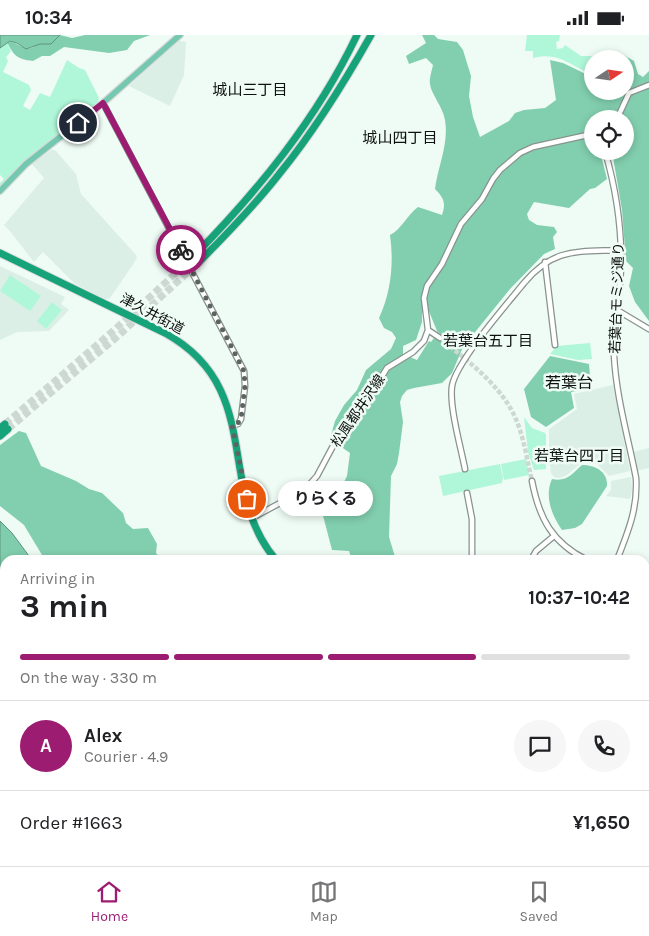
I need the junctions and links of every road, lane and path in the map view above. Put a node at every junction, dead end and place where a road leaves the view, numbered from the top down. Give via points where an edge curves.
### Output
1 (180, 35) edge
2 (358, 35) edge
3 (371, 35) edge
4 (649, 85) edge
5 (103, 103) junction
6 (622, 110) edge
7 (584, 136) edge
8 (608, 160) edge
9 (0, 191) edge
10 (620, 250) junction
11 (0, 253) edge
12 (545, 262) junction
13 (617, 310) junction
14 (649, 329) edge
15 (428, 330) junction
16 (440, 338) tunnel mouth
17 (555, 345) dead end
18 (232, 425) junction
19 (4, 427) tunnel mouth
20 (0, 436) edge
21 (466, 469) dead end
22 (532, 481) tunnel mouth
23 (467, 493) dead end
24 (252, 517) junction
25 (554, 535) junction
26 (272, 555) edge
27 (472, 555) edge
28 (534, 555) edge
29 (578, 555) edge
30 (618, 555) edge

1 - 5 main road
2 - 3 highway via 332,82 289,146 194,261 258,199 296,153
4 - 6 street via 630,93
5 - 9 main road via 26,164
5 - 18 street via 244,371 241,419
7 - 15 street via 526,149 496,175 482,199 460,224 442,264 426,286 424,298
8 - 10 street, 若葉台モミジ通り via 614,182
10 - 12 street via 569,252
10 - 13 street, 若葉台モミジ通り
11 - 18 highway, 津久井街道 via 184,345 207,366 218,384
12 - 17 street
12 - 21 street via 524,283 456,375 452,401
13 - 14 street
13 - 30 street, 若葉台モミジ通り via 614,339 616,372 637,490 633,519
15 - 16 street
15 - 24 street, 松風都井沢線 via 417,349 384,371 309,485
18 - 24 highway, 津久井街道
19 - 20 highway
22 - 25 street via 539,509
23 - 27 street via 472,519
24 - 26 highway, 津久井街道
25 - 28 street
25 - 29 street

